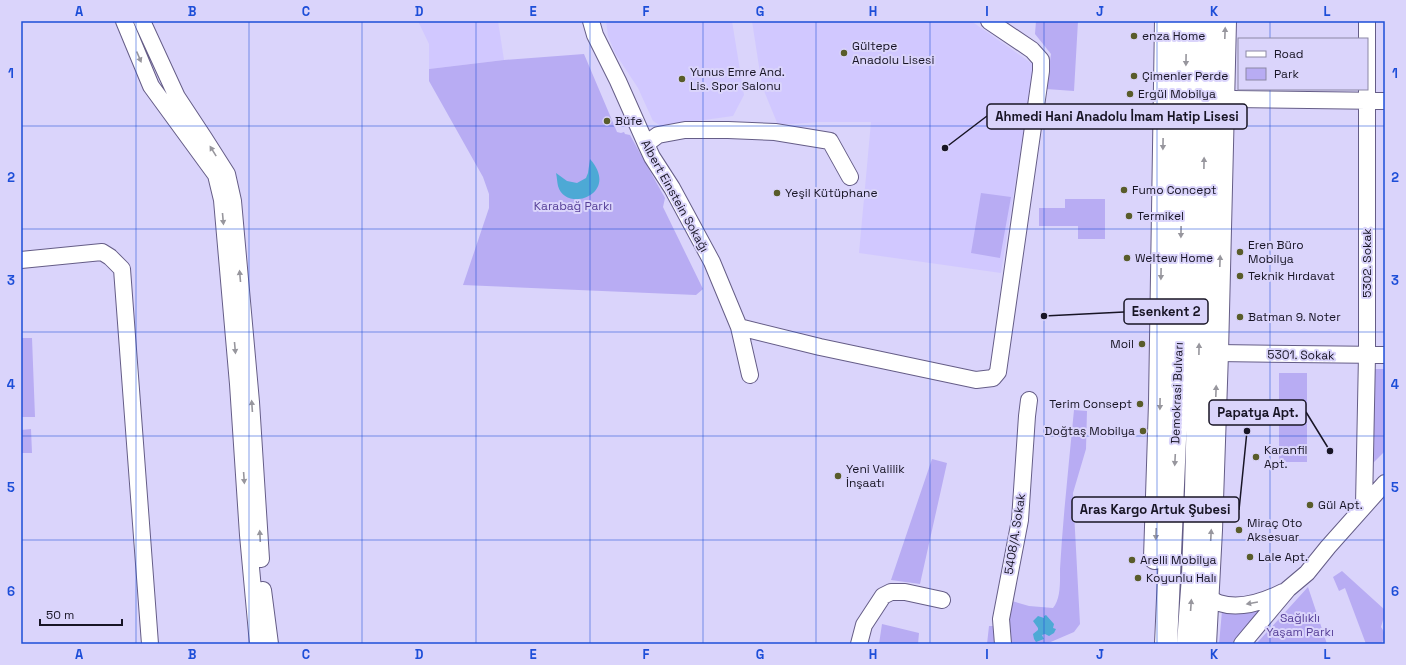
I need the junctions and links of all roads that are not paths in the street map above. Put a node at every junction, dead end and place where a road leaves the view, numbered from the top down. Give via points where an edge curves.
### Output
1 (124, 21) edge
2 (142, 21) edge
3 (591, 21) edge
4 (989, 21) edge
5 (1166, 21) edge
6 (1187, 21) edge
7 (1207, 21) edge
8 (1225, 21) edge
9 (1367, 21) edge
10 (1367, 38) edge
11 (1368, 90) edge
12 (1232, 99) dead end
13 (1368, 100) junction
14 (1385, 101) edge
15 (646, 144) junction
16 (850, 177) dead end
17 (21, 260) edge
18 (739, 326) junction
19 (1217, 353) junction
20 (1367, 355) junction
21 (1385, 356) edge
22 (750, 375) dead end
23 (1029, 400) dead end
24 (1385, 483) edge
25 (1364, 505) junction
26 (1288, 589) junction
27 (1208, 597) junction
28 (942, 600) dead end
29 (150, 644) edge
30 (258, 644) edge
31 (270, 644) edge
32 (859, 644) edge
33 (1002, 644) edge
34 (1152, 644) edge
35 (1166, 644) edge
36 (1188, 644) edge
37 (1205, 644) edge
38 (1242, 644) edge

1 -> 30 street via 151,86 216,176 222,200
31 -> 2 street via 262,584 252,402 233,201 227,174 176,97
3 - 15 street, Albert Einstein Sokağı via 595,35
4 - 18 street via 1032,50 1041,60 998,372 993,378 976,380 820,347
5 -> 34 highway via 1160,403
6 -> 35 highway, Demokrasi Bulvarı via 1180,334
36 -> 7 highway, Demokrasi Bulvarı via 1196,499
19 -> 8 highway
9 - 10 street, 5302. Sokak
11 - 13 street, 5302. Sokak
12 - 13 street
13 - 14 street
13 - 20 street, 5302. Sokak
15 - 16 street via 658,134 685,130 775,132 830,141
15 - 18 street, Albert Einstein Sokağı via 712,262
17 - 29 street via 102,252 122,269
18 - 22 street, Albert Einstein Sokağı
19 - 20 street, 5301. Sokak
27 -> 19 highway
20 - 21 street, 5301. Sokak
20 - 25 street, 5302. Sokak
23 - 33 street, 5408/A. Sokak via 1020,520 1001,619
24 - 25 street
25 - 26 street via 1307,572
26 -> 27 street via 1268,600 1236,605 1219,603
26 - 38 street
27 - 37 highway
28 - 32 street via 905,592 891,592 883,596 864,625

